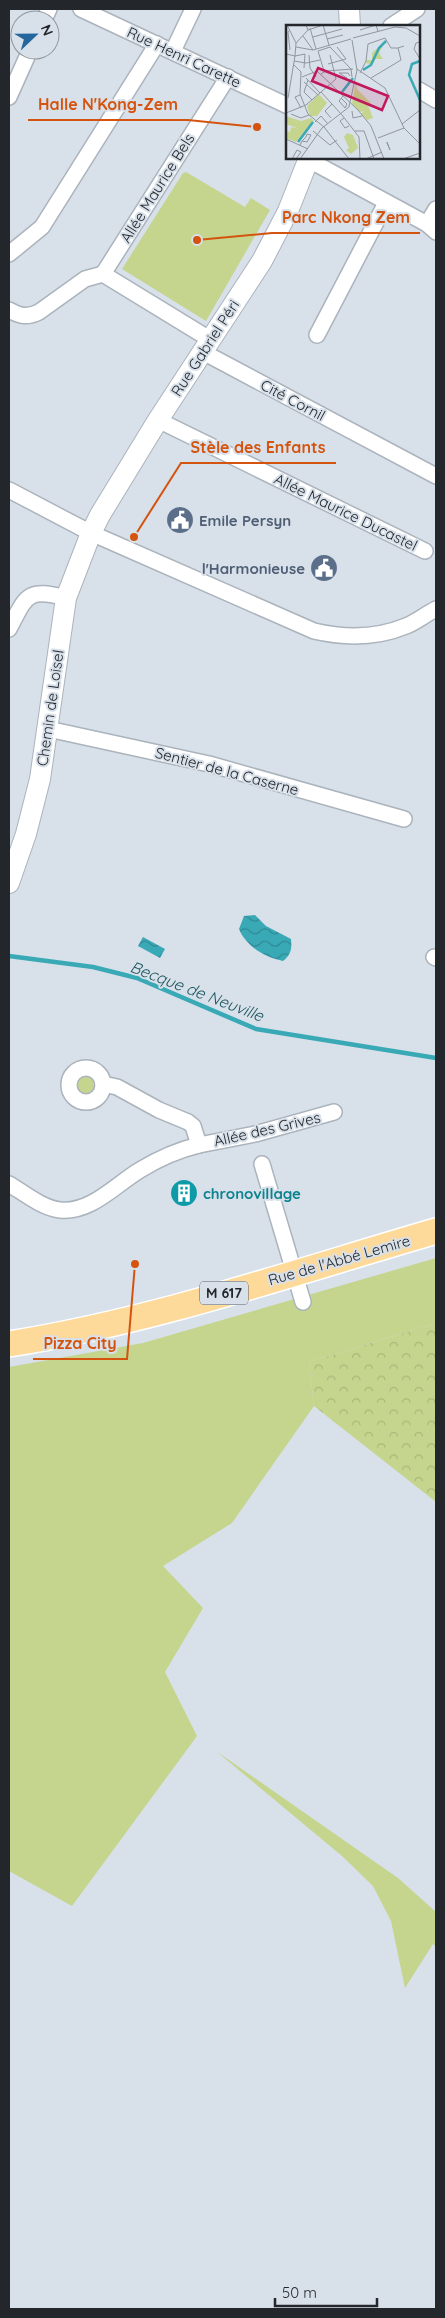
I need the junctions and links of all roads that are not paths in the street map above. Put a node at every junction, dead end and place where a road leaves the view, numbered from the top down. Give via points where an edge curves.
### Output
1 (81, 9) edge
2 (193, 9) edge
3 (349, 9) edge
4 (417, 9) edge
5 (350, 25) edge
6 (393, 25) edge
7 (157, 44) junction
8 (173, 51) junction
9 (26, 60) edge
10 (228, 77) junction
11 (420, 91) edge
12 (9, 97) edge
13 (436, 100) edge
14 (286, 105) edge
15 (309, 159) edge
16 (386, 203) junction
17 (436, 209) edge
18 (432, 228) edge
19 (9, 254) edge
20 (102, 274) junction
21 (9, 310) edge
22 (317, 335) dead end
23 (207, 346) junction
24 (158, 420) junction
25 (436, 476) edge
26 (9, 490) edge
27 (91, 533) junction
28 (425, 551) dead end
29 (66, 598) junction
30 (436, 609) edge
31 (9, 630) edge
32 (48, 729) junction
33 (404, 819) dead end
34 (9, 883) edge
35 (103, 1084) dead end
36 (334, 1112) dead end
37 (199, 1144) junction
38 (262, 1164) dead end
39 (9, 1184) edge
40 (436, 1231) edge
41 (436, 1244) edge
42 (298, 1286) junction
43 (9, 1344) edge
44 (9, 1354) edge

1 - 7 street, Rue Henri Carette
2 - 8 street
3 - 5 street
4 - 6 street
7 - 8 street, Rue Henri Carette
7 - 19 street via 42,227
8 - 10 street, Rue Henri Carette
9 - 12 street
10 - 14 street, Rue Henri Carette
10 - 20 street, Allée Maurice Bels
11 - 13 street
15 - 16 street
15 - 23 street, Rue Gabriel Péri via 298,192 277,234
16 - 18 street
16 - 22 street
17 - 18 street
20 - 21 street via 85,279 31,316
20 - 23 street, Cité Cornil
23 - 24 street, Rue Gabriel Péri
23 - 25 street, Cité Cornil
24 - 27 street, Rue Gabriel Péri
24 - 28 street, Allée Maurice Ducastel
26 - 27 street
27 - 29 street, Chemin de Loisel
27 - 30 street via 238,599 325,633 355,636 387,632 411,624
29 - 31 street via 36,593 24,599
29 - 32 street, Chemin de Loisel
32 - 33 street, Sentier de la Caserne via 209,764
32 - 34 street, Chemin de Loisel via 35,803
35 - 37 street, Allée des Grives via 117,1087 158,1110 188,1122 193,1126
36 - 37 street, Allée des Grives via 255,1134
37 - 39 street via 150,1164 90,1204 76,1209 60,1210 46,1206
38 - 42 street
40 - 42 main road, Rue de l'Abbé Lemire / M 617
41 - 42 main road, Rue de l'Abbé Lemire / M 617
42 - 43 main road, Rue de l'Abbé Lemire / M 617
42 - 44 main road, Rue de l'Abbé Lemire / M 617 via 107,1337

